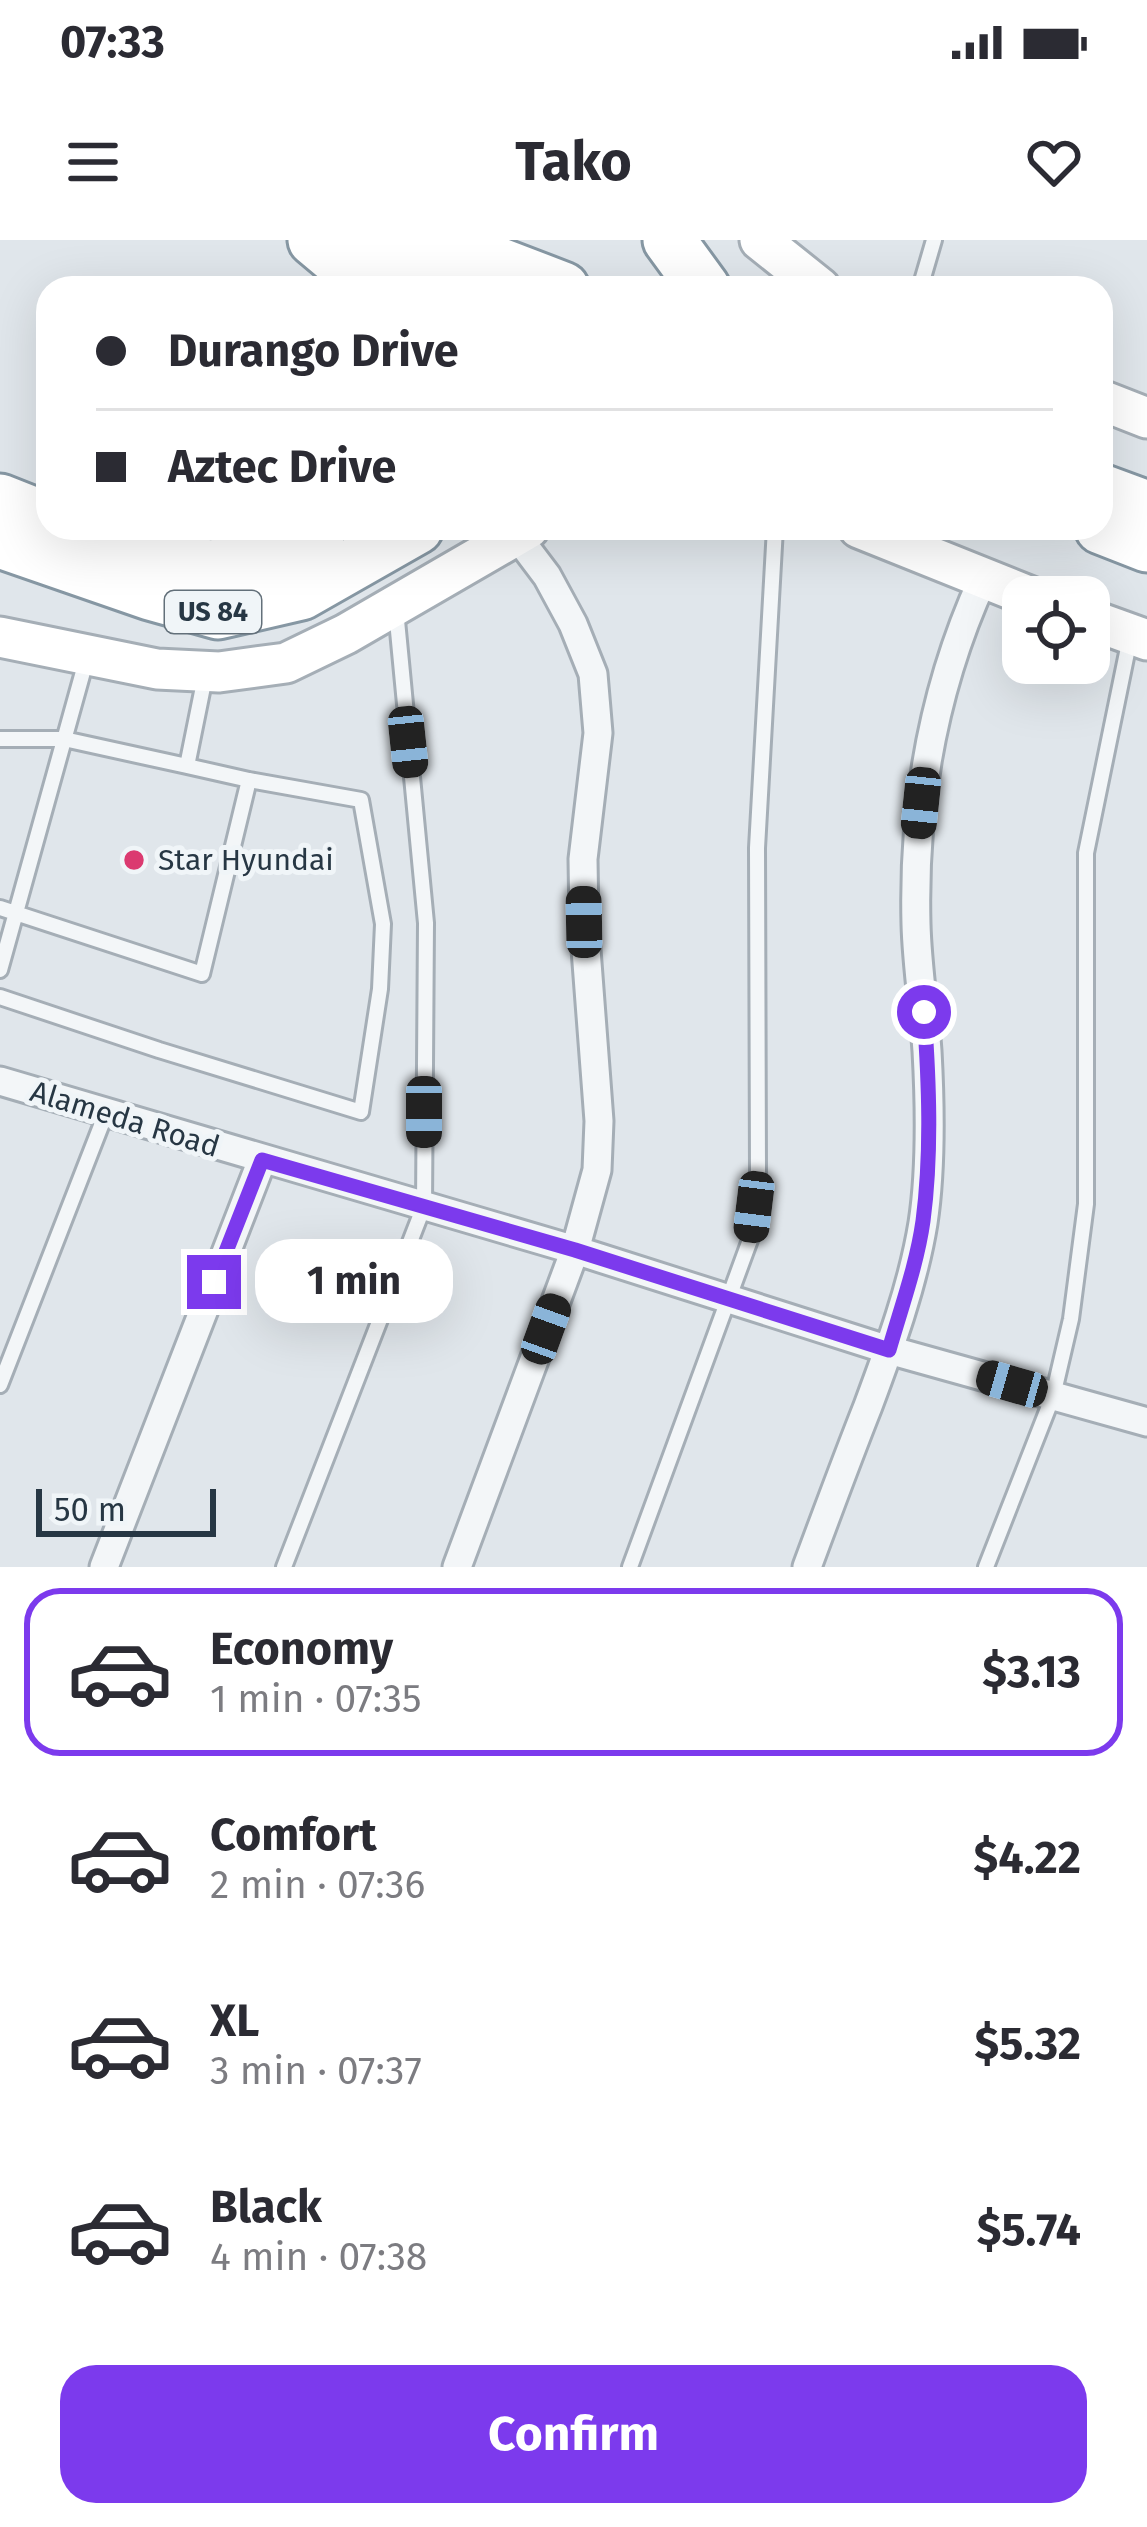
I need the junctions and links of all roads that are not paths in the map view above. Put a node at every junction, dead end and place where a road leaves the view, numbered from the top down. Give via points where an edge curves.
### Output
1 (314, 240) edge
2 (349, 240) edge
3 (437, 240) edge
4 (669, 240) edge
5 (760, 240) edge
6 (934, 240) edge
7 (352, 276) edge
8 (444, 276) edge
9 (531, 276) edge
10 (695, 276) edge
11 (805, 276) edge
12 (924, 276) edge
13 (1113, 405) edge
14 (1147, 418) edge
15 (1113, 494) edge
16 (0, 500) edge
17 (1147, 507) edge
18 (36, 514) edge
19 (1113, 533) edge
20 (103, 540) edge
21 (299, 540) edge
22 (396, 540) edge
23 (507, 540) edge
24 (527, 540) edge
25 (774, 540) edge
26 (888, 540) edge
27 (0, 542) edge
28 (1147, 546) edge
29 (983, 579) junction
30 (1002, 586) edge
31 (395, 606) junction
32 (1110, 627) edge
33 (0, 637) edge
34 (1139, 637) edge
35 (87, 656) junction
36 (206, 672) junction
37 (0, 739) edge
38 (64, 739) junction
39 (188, 766) junction
40 (249, 780) junction
41 (0, 908) edge
42 (17, 913) junction
43 (0, 970) edge
44 (0, 997) edge
45 (0, 1081) edge
46 (106, 1113) junction
47 (262, 1160) junction
48 (424, 1207) junction
49 (575, 1250) junction
50 (730, 1299) junction
51 (889, 1350) junction
52 (0, 1385) edge
53 (1053, 1396) junction
54 (1147, 1422) edge
55 (104, 1567) edge
56 (284, 1567) edge
57 (457, 1567) edge
58 (630, 1567) edge
59 (806, 1567) edge
60 (986, 1567) edge

1 - 7 highway
2 - 8 highway
3 - 9 highway
4 - 10 highway
5 - 11 main road
6 - 12 lane
13 - 14 main road
15 - 17 highway
16 - 18 highway
19 - 28 highway
20 - 21 highway via 154,560 214,566
22 - 27 highway, US 84 via 301,594 218,613
23 - 31 main road
24 - 49 street via 593,674 598,733 584,859 597,1169
25 - 50 lane via 758,848 758,1174 750,1240
26 - 29 main road
29 - 30 main road
29 - 51 street via 926,762 916,866 927,1055 923,1223
31 - 36 main road via 286,663
31 - 48 lane via 426,923
32 - 34 main road
33 - 35 main road
34 - 53 lane via 1086,854 1085,1204
35 - 36 main road
35 - 38 lane
36 - 39 lane
37 - 38 lane
38 - 39 lane
38 - 42 lane
39 - 40 lane
40 - 42 lane via 202,974
40 - 44 lane via 361,800 383,924 361,1112
41 - 42 lane
42 - 43 lane
45 - 46 street, Alameda Road
46 - 47 street, Alameda Road
46 - 52 lane
47 - 48 street, Alameda Road
47 - 55 street
48 - 49 street, Alameda Road
48 - 56 lane
49 - 50 street, Alameda Road
49 - 57 street
50 - 51 street, Alameda Road
50 - 58 lane
51 - 53 street, Alameda Road
51 - 59 street
53 - 54 street, Alameda Road
53 - 60 lane

